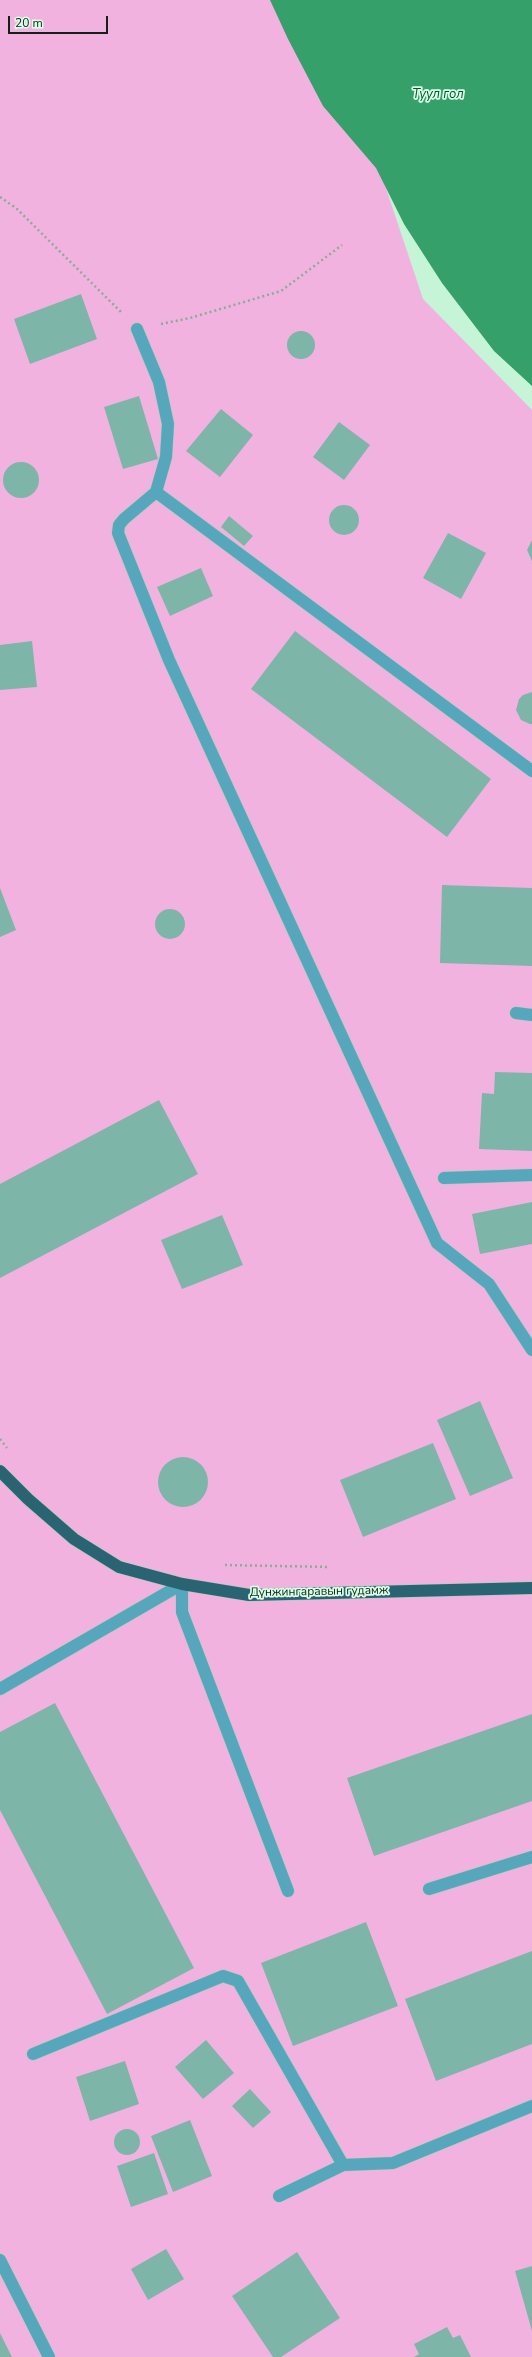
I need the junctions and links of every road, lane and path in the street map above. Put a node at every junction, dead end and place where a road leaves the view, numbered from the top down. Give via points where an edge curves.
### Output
1 (0, 197) edge
2 (342, 245) dead end
3 (137, 329) junction
4 (156, 492) junction
5 (532, 771) edge
6 (516, 1013) dead end
7 (532, 1014) edge
8 (532, 1175) edge
9 (444, 1178) dead end
10 (530, 1343) edge
11 (0, 1438) edge
12 (12, 1453) dead end
13 (0, 1470) edge
14 (221, 1565) dead end
15 (333, 1567) dead end
16 (182, 1584) junction
17 (532, 1588) edge
18 (0, 1689) edge
19 (532, 1857) edge
20 (429, 1889) dead end
21 (288, 1891) dead end
22 (33, 2054) dead end
23 (532, 2106) edge
24 (343, 2165) junction
25 (279, 2196) dead end
26 (0, 2260) edge
27 (49, 2357) edge

1 - 3 path via 16,208
2 - 3 path via 281,291 190,318
3 - 4 street via 159,382 168,424 166,457
4 - 5 street
4 - 10 street via 124,519 119,525 118,533 169,660 437,1243 488,1284
6 - 7 street
8 - 9 street
11 - 12 path
13 - 16 main road, Дүнжингаравын гудамж via 28,1499 74,1539 119,1567
14 - 15 path
16 - 17 main road, Дүнжингаравын гудамж via 248,1595
16 - 18 street
16 - 21 street via 182,1612
19 - 20 street
22 - 24 street via 223,1976 238,1981
23 - 24 street via 393,2163
24 - 25 street
26 - 27 street

